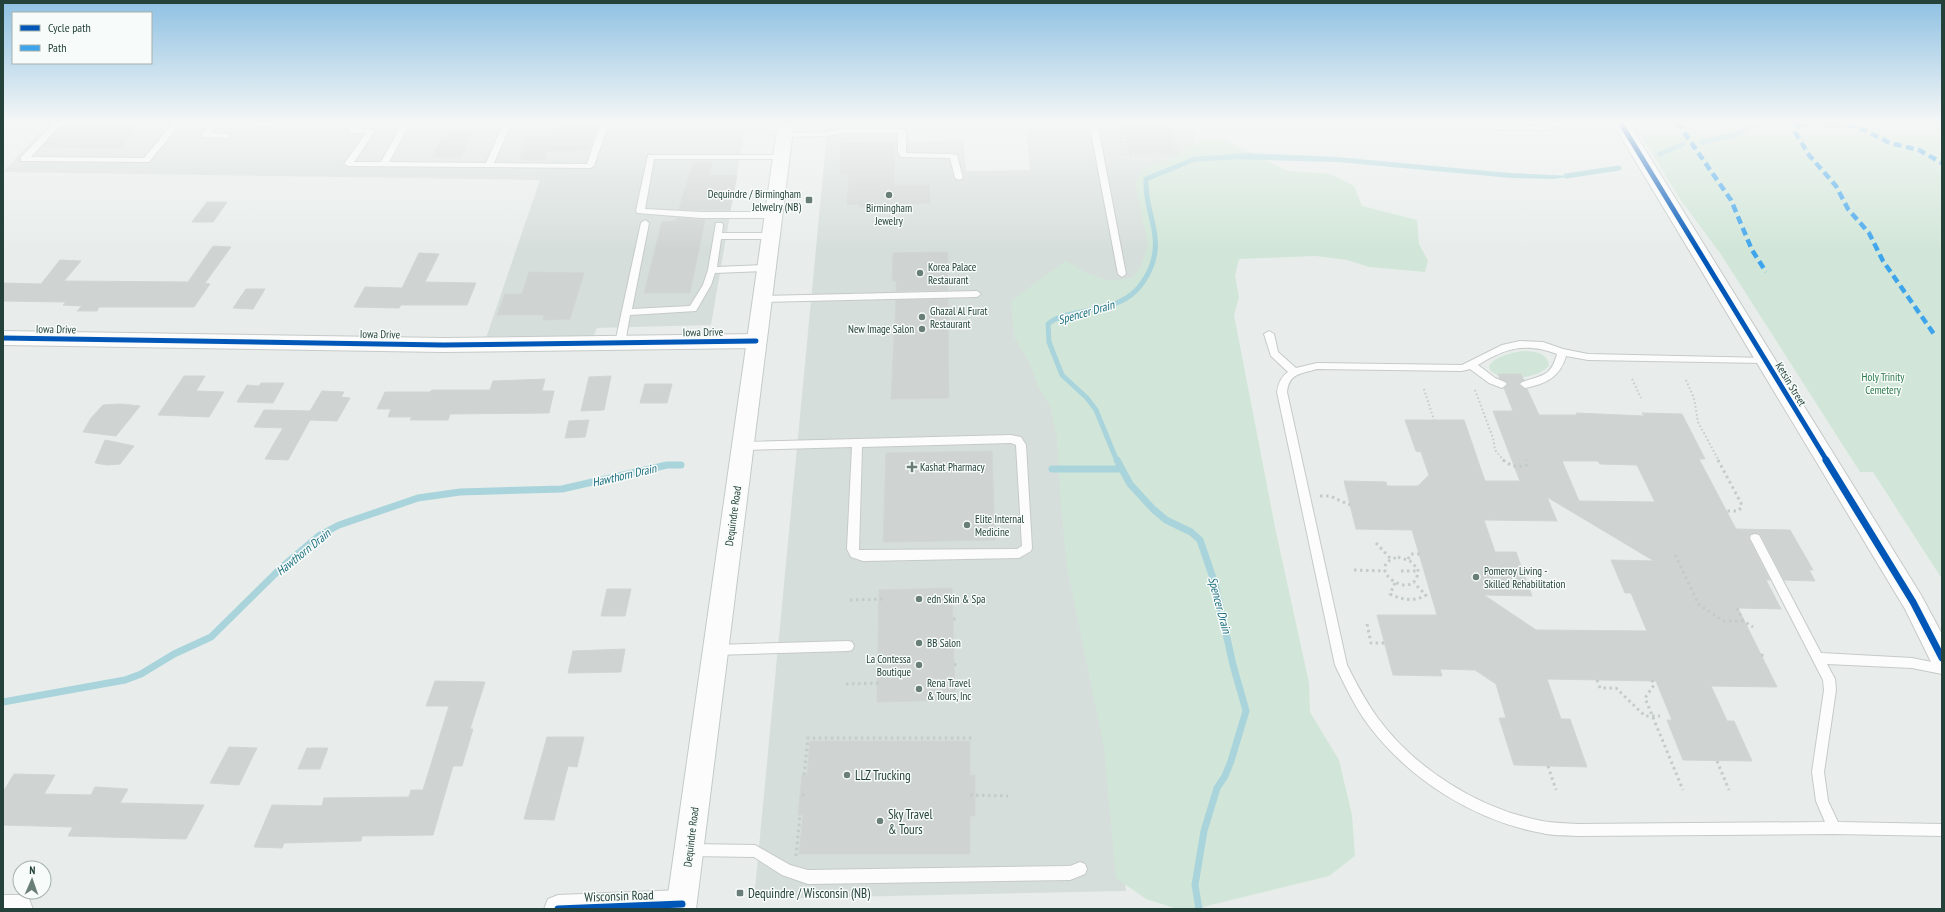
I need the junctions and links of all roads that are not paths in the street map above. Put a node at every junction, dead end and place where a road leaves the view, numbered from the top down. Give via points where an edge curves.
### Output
1 (368, 165) edge
2 (383, 165) joint
3 (489, 165) joint
4 (590, 165) edge
5 (649, 165) edge
6 (780, 165) edge
7 (956, 165) edge
8 (1101, 165) edge
9 (1646, 165) edge
10 (959, 178) dead end
11 (644, 223) dead end
12 (719, 225) dead end
13 (772, 226) junction
14 (717, 236) junction
15 (766, 268) junction
16 (712, 270) junction
17 (1122, 274) dead end
18 (977, 294) dead end
19 (762, 299) junction
20 (626, 312) junction
21 (1269, 334) dead end
22 (3, 338) edge
23 (756, 342) junction
24 (620, 343) junction
25 (1562, 352) junction
26 (1764, 360) junction
27 (1471, 366) junction
28 (1294, 372) junction
29 (1502, 384) dead end
30 (1525, 384) dead end
31 (857, 443) junction
32 (742, 446) junction
33 (1755, 538) dead end
34 (848, 646) dead end
35 (715, 650) junction
36 (1819, 658) junction
37 (1942, 658) edge
38 (1942, 669) edge
39 (1834, 828) junction
40 (1942, 830) edge
41 (689, 850) junction
42 (1080, 869) dead end
43 (681, 906) edge
44 (3, 909) edge
45 (20, 909) edge
46 (558, 909) edge

1 - 2 lane
2 - 3 lane
3 - 4 lane
5 - 13 lane via 640,211 701,215
6 - 13 main road, Dequindre Road
7 - 10 lane
8 - 17 lane
9 - 26 street, Ketsin Street
11 - 20 lane
12 - 14 lane
13 - 14 lane
13 - 15 main road, Dequindre Road
14 - 16 lane
15 - 16 lane
15 - 19 main road, Dequindre Road
16 - 20 lane via 707,285 693,309
18 - 19 lane
19 - 23 main road, Dequindre Road
20 - 24 lane
21 - 28 lane via 1274,354
22 - 24 street, Iowa Drive via 443,345
23 - 24 street, Iowa Drive
23 - 32 main road, Dequindre Road
25 - 26 lane via 1588,357
25 - 27 lane via 1543,345 1520,344 1505,347
25 - 30 lane via 1557,370 1544,378
26 - 37 street, Ketsin Street via 1913,602
27 - 28 lane via 1317,366
27 - 29 lane via 1492,381
28 - 39 lane via 1285,380 1282,392 1341,665 1347,681 1372,718 1388,739 1417,766 1450,791 1491,811 1542,827 1578,830
31 - 31 lane via 852,549 856,554 863,556 1019,553 1027,548 1021,445 1018,440
31 - 32 lane
32 - 35 main road, Dequindre Road
33 - 36 lane
34 - 35 lane
35 - 41 main road, Dequindre Road
36 - 38 lane via 1912,663
36 - 39 lane via 1829,679 1830,690 1818,772 1819,786 1822,801
39 - 40 lane
41 - 42 lane via 755,851 788,870 808,877 1070,873
41 - 43 main road, Dequindre Road
43 - 46 street, Wisconsin Road
44 - 45 street

